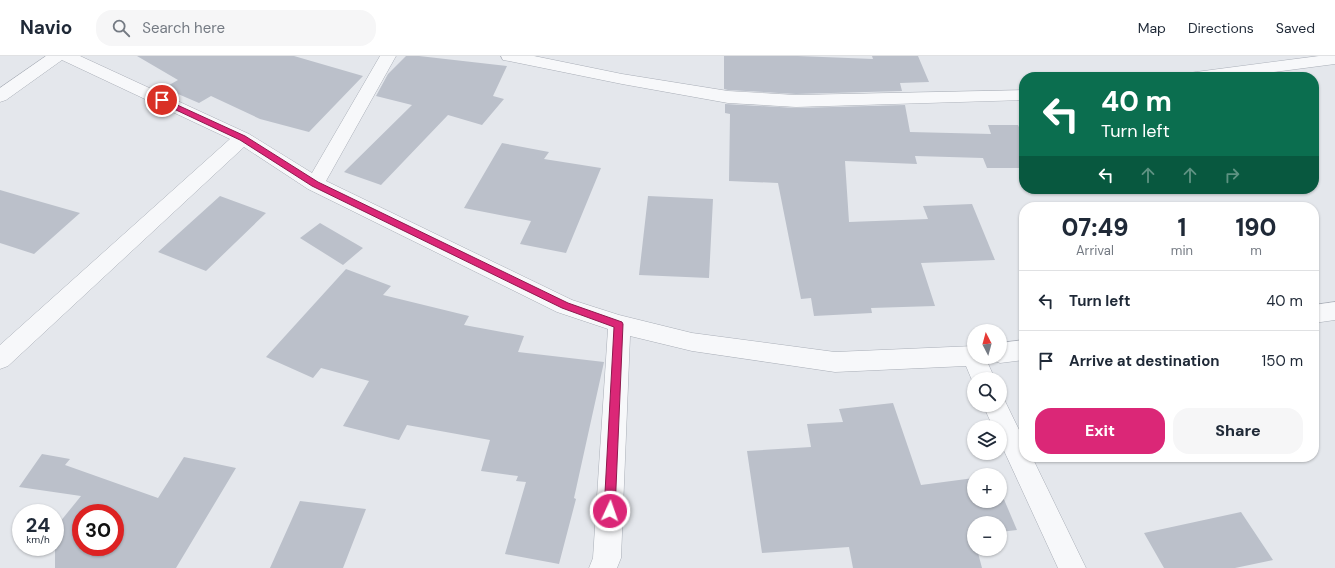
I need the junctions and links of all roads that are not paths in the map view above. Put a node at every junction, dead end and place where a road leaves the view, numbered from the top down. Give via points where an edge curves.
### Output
1 (57, 56) edge
2 (67, 56) edge
3 (388, 56) edge
4 (509, 56) edge
5 (1335, 59) edge
6 (1235, 72) edge
7 (1019, 95) edge
8 (0, 96) edge
9 (243, 138) junction
10 (315, 184) junction
11 (1335, 311) edge
12 (1319, 313) edge
13 (618, 324) junction
14 (1019, 351) edge
15 (1007, 352) edge
16 (967, 357) edge
17 (0, 359) edge
18 (998, 412) edge
19 (1019, 456) edge
20 (1022, 462) edge
21 (603, 568) edge
22 (1072, 568) edge

1 - 8 street
2 - 9 street
3 - 10 street
4 - 7 street via 728,97 796,101
5 - 6 street
9 - 10 street
9 - 17 street
10 - 13 street via 565,306
11 - 12 street
13 - 16 street via 692,342 835,362
13 - 21 street via 608,558
14 - 15 street
18 - 19 street
20 - 22 street

